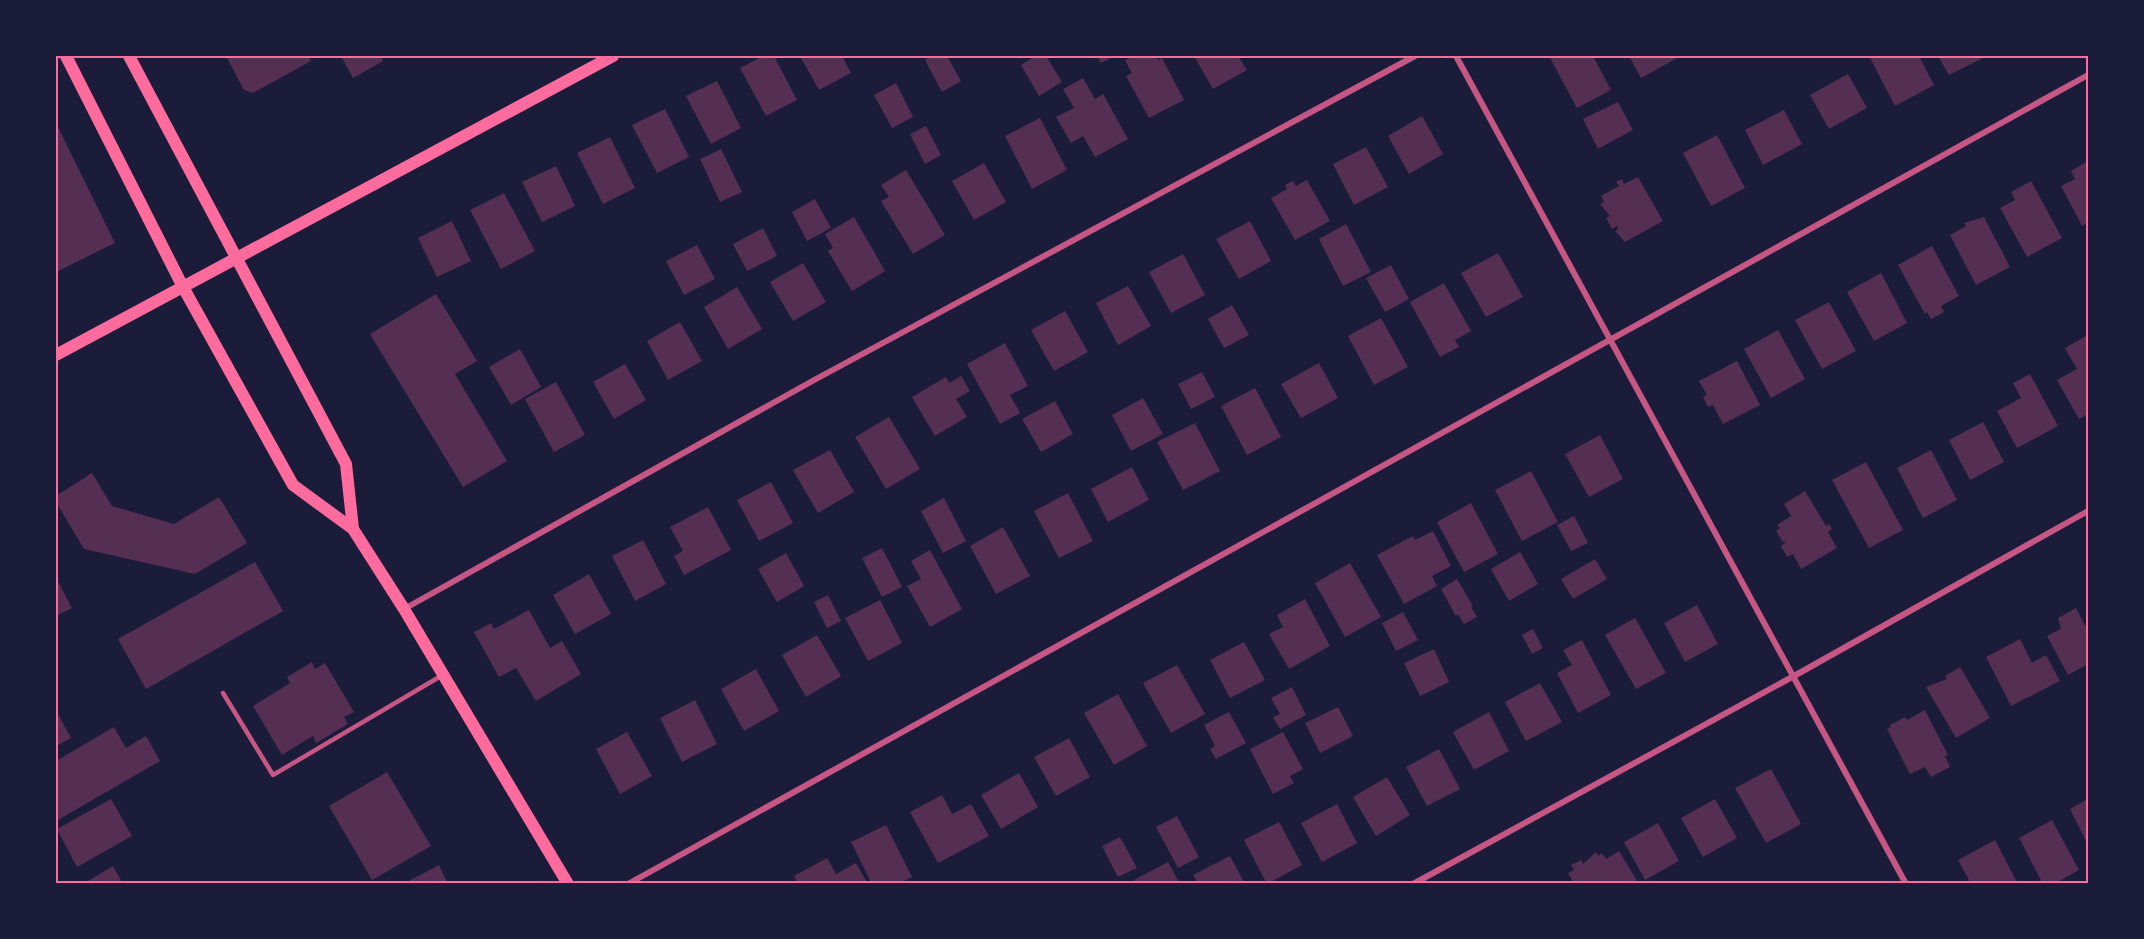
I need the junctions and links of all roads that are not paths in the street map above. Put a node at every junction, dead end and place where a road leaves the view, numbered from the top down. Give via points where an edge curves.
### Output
1 (66, 56) edge
2 (129, 56) edge
3 (613, 56) edge
4 (1415, 56) edge
5 (1456, 56) edge
6 (2088, 75) edge
7 (236, 259) junction
8 (183, 287) junction
9 (1612, 339) junction
10 (56, 355) edge
11 (2088, 511) edge
12 (353, 529) junction
13 (404, 609) junction
14 (442, 674) junction
15 (1794, 676) junction
16 (223, 693) dead end
17 (568, 884) edge
18 (628, 884) edge
19 (1413, 884) edge
20 (1906, 884) edge

1 - 8 main road
2 - 7 main road
3 - 7 main road
4 - 13 street via 816,379
5 - 9 street
6 - 9 street
7 - 8 main road
7 - 12 main road via 346,464
8 - 10 main road
8 - 12 main road via 293,485
9 - 15 street
9 - 18 street
11 - 15 street
12 - 13 main road
13 - 14 main road
14 - 16 lane via 273,775
14 - 17 main road
15 - 19 street
15 - 20 street

